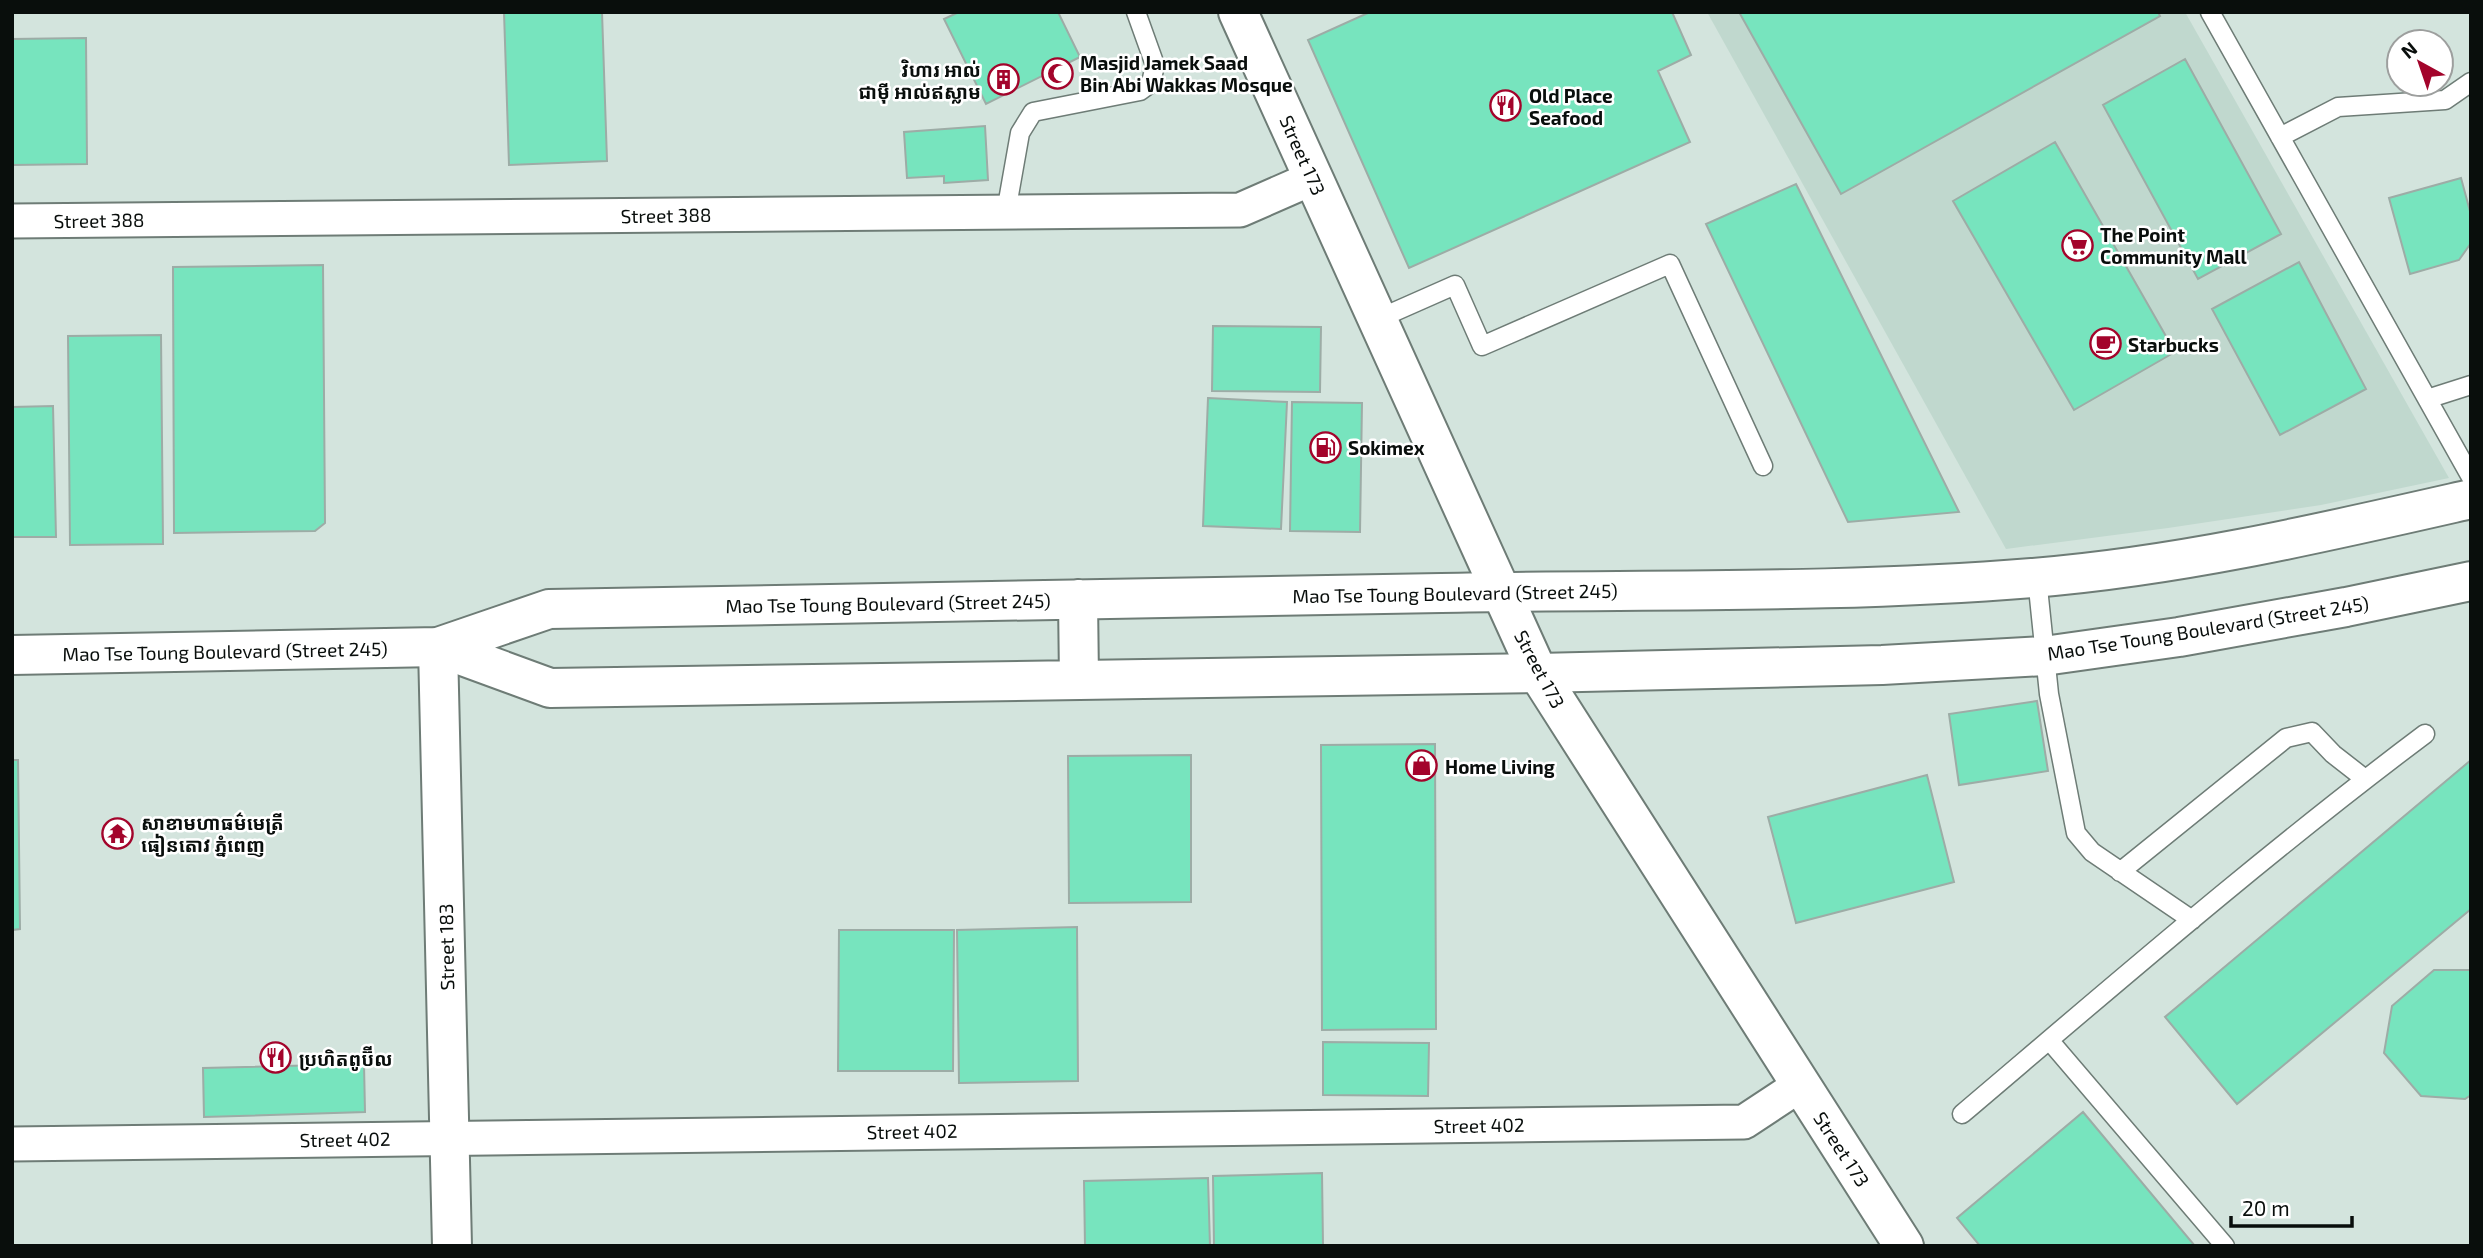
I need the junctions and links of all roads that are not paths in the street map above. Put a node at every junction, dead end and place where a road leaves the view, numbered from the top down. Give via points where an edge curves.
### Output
1 (1136, 12) edge
2 (1238, 12) edge
3 (2210, 12) edge
4 (2471, 82) edge
5 (2280, 137) junction
6 (1313, 178) junction
7 (1006, 212) junction
8 (12, 221) edge
9 (1378, 319) junction
10 (2471, 385) edge
11 (2427, 399) junction
12 (1763, 466) dead end
13 (2471, 477) edge
14 (2471, 499) edge
15 (2037, 578) junction
16 (2471, 581) edge
17 (1502, 592) junction
18 (1078, 599) junction
19 (438, 647) junction
20 (12, 655) edge
21 (2044, 656) junction
22 (1538, 673) junction
23 (1079, 680) junction
24 (2425, 734) dead end
25 (2365, 779) junction
26 (2120, 872) junction
27 (2192, 920) junction
28 (2049, 1040) junction
29 (1800, 1085) junction
30 (1962, 1114) dead end
31 (450, 1137) junction
32 (12, 1144) edge
33 (452, 1246) edge
34 (1904, 1246) edge
35 (2225, 1246) edge

1 - 7 lane via 1155,65 1151,83 1140,91 1033,112 1020,133
2 - 6 main road, Street 173
3 - 5 lane
4 - 5 lane via 2445,100 2338,107
5 - 11 lane
6 - 7 street, Street 388 via 1240,210
6 - 9 main road, Street 173
7 - 8 street, Street 388
9 - 12 lane via 1455,285 1482,346 1670,264
9 - 17 main road, Street 173
10 - 11 lane
11 - 13 lane
14 - 15 main road, Mao Tse Toung Boulevard (Street 245) via 2175,561
15 - 17 main road, Mao Tse Toung Boulevard (Street 245) via 1891,587
15 - 21 lane
16 - 21 main road, Mao Tse Toung Boulevard (Street 245) via 2179,637
17 - 18 main road, Mao Tse Toung Boulevard (Street 245)
17 - 22 main road, Street 173
18 - 19 main road, Mao Tse Toung Boulevard (Street 245) via 549,608
18 - 23 main road
19 - 20 main road, Mao Tse Toung Boulevard (Street 245)
19 - 23 main road, Mao Tse Toung Boulevard (Street 245) via 550,688
19 - 31 main road, Street 183
21 - 22 main road, Mao Tse Toung Boulevard (Street 245) via 1882,665
21 - 26 lane via 2076,833 2092,852
22 - 23 main road, Mao Tse Toung Boulevard (Street 245)
22 - 29 main road, Street 173
24 - 25 lane
25 - 26 lane via 2312,732 2286,738
25 - 27 lane
26 - 27 lane
27 - 28 lane
28 - 30 lane
28 - 35 lane
29 - 31 street, Street 402 via 1744,1122
29 - 34 main road, Street 173
31 - 32 street, Street 402
31 - 33 main road, Street 183

